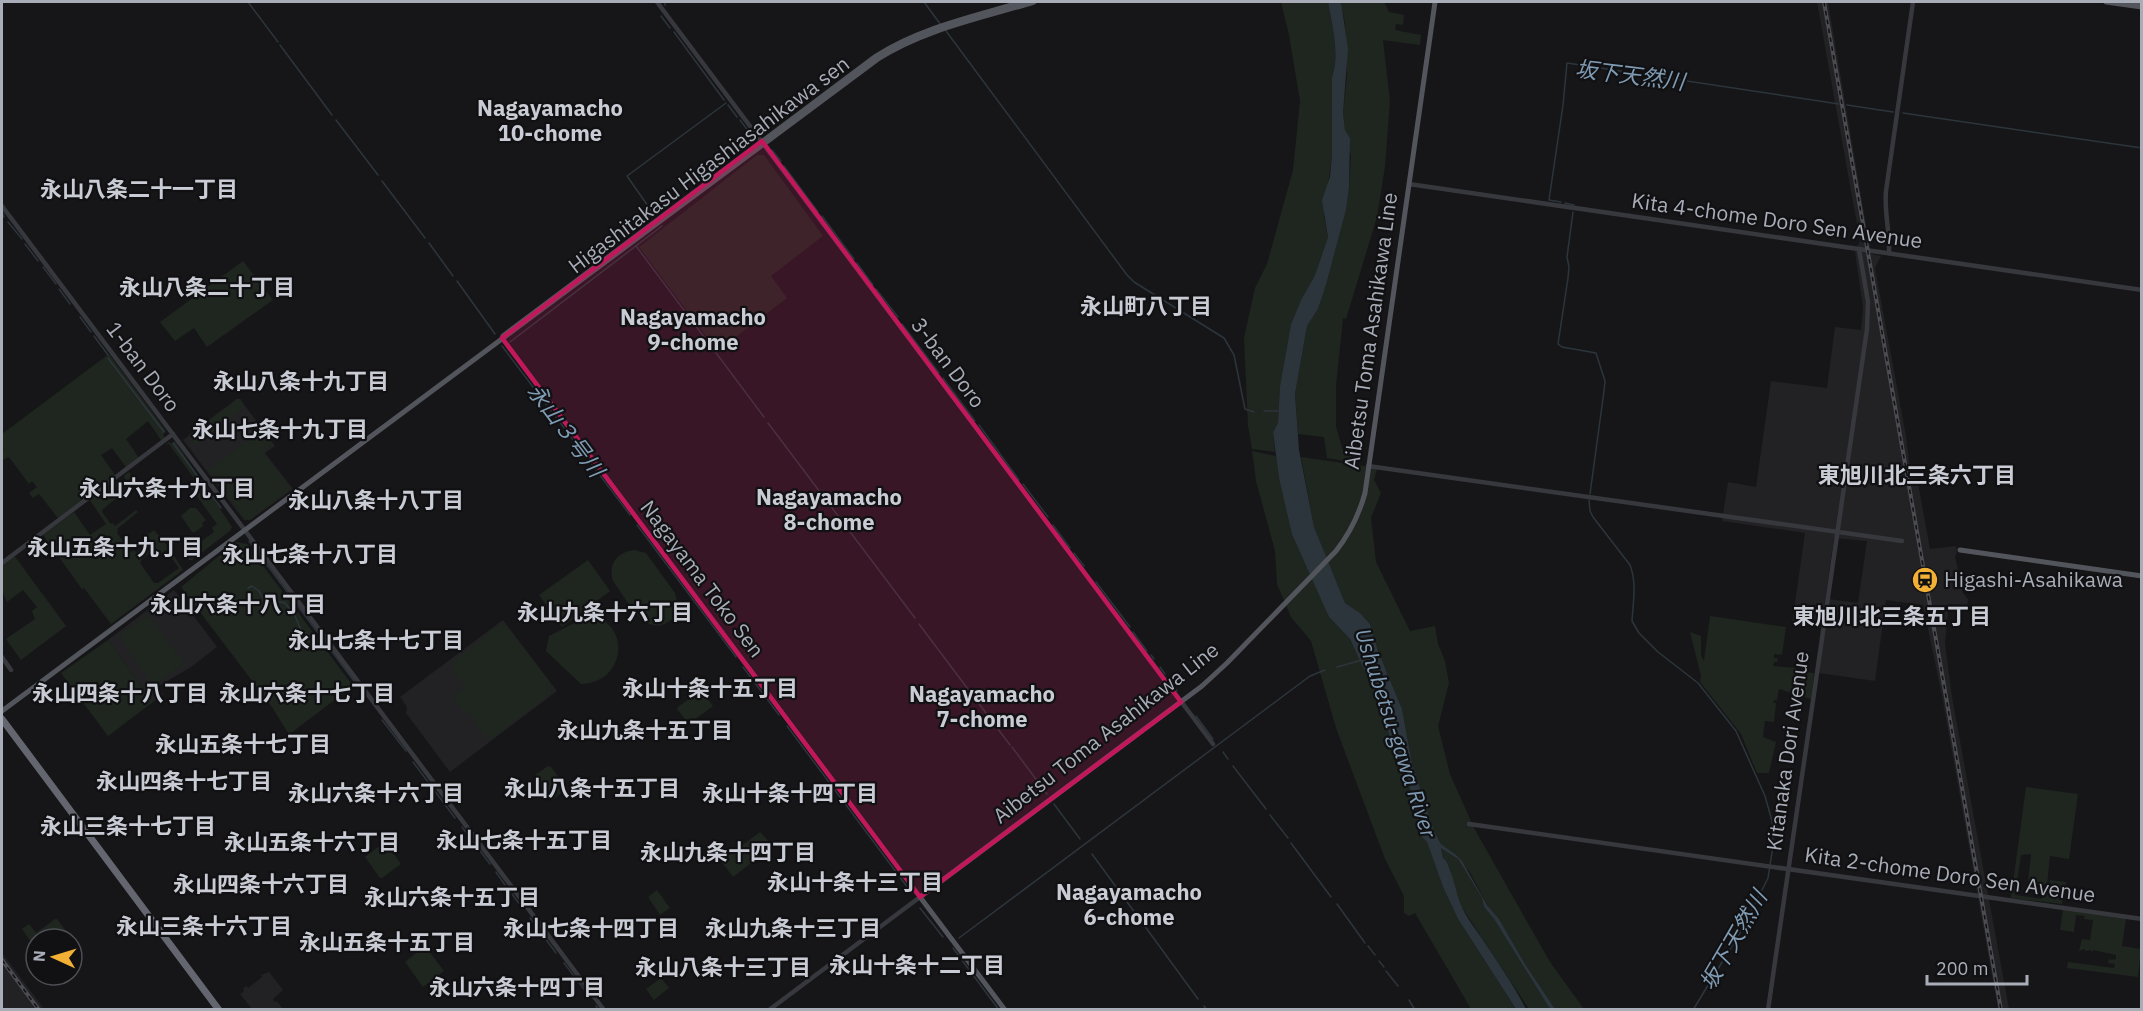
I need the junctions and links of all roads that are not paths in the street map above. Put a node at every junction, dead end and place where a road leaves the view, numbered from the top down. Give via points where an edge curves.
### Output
1 (657, 2) edge
2 (1022, 2) edge
3 (1035, 2) edge
4 (1435, 2) edge
5 (1913, 2) edge
6 (2106, 2) edge
7 (2134, 2) edge
8 (2142, 4) edge
9 (943, 27) junction
10 (763, 143) junction
11 (1409, 184) junction
12 (2, 206) edge
13 (1858, 249) junction
14 (1889, 253) junction
15 (2142, 290) edge
16 (502, 338) junction
17 (173, 434) junction
18 (1368, 466) junction
19 (245, 530) junction
20 (1837, 532) junction
21 (1902, 541) dead end
22 (1960, 550) dead end
23 (2, 563) edge
24 (2142, 576) edge
25 (2, 657) edge
26 (11, 670) dead end
27 (1181, 702) junction
28 (2, 711) edge
29 (2, 719) edge
30 (1213, 744) dead end
31 (1469, 824) dead end
32 (1788, 868) junction
33 (920, 897) junction
34 (2142, 919) edge
35 (219, 1010) edge
36 (604, 1010) edge
37 (769, 1010) edge
38 (1005, 1010) edge
39 (1768, 1010) edge

1 - 10 street, 3-ban Doro
2 - 9 main road, Higashitakasu Higashiasahikawa sen
3 - 9 main road, Higashitakasu Higashiasahikawa sen
4 - 11 main road, Aibetsu Toma Asahikawa Line
5 - 14 street via 1886,191
6 - 8 main road
7 - 8 main road
9 - 10 main road, Higashitakasu Higashiasahikawa sen via 878,59
10 - 16 main road, Higashitakasu Higashiasahikawa sen
10 - 27 street, 3-ban Doro
11 - 13 street, Kita 4-chome Doro Sen Avenue
11 - 18 main road, Aibetsu Toma Asahikawa Line
12 - 17 street, 1-ban Doro
13 - 14 street, Kita 4-chome Doro Sen Avenue
13 - 20 street, Kitanaka Dori Avenue via 1868,313
14 - 15 street, Kita 4-chome Doro Sen Avenue
16 - 19 main road, Higashitakasu Higashiasahikawa sen
16 - 33 street, Nagayama Toko Sen
17 - 19 street, 1-ban Doro
17 - 23 street
18 - 20 street
18 - 27 main road, Aibetsu Toma Asahikawa Line via 1365,493 1354,524 1336,551 1227,663
19 - 28 main road, Higashitakasu Higashiasahikawa sen
19 - 36 street, 1-ban Doro
20 - 21 street
20 - 32 street, Kitanaka Dori Avenue
22 - 24 main road
25 - 26 street
27 - 30 street, 3-ban Doro
27 - 33 main road, Aibetsu Toma Asahikawa Line
29 - 35 highway
31 - 32 street, Kita 2-chome Doro Sen Avenue
32 - 34 street, Kita 2-chome Doro Sen Avenue
32 - 39 street, Kitanaka Dori Avenue
33 - 37 street
33 - 38 main road

